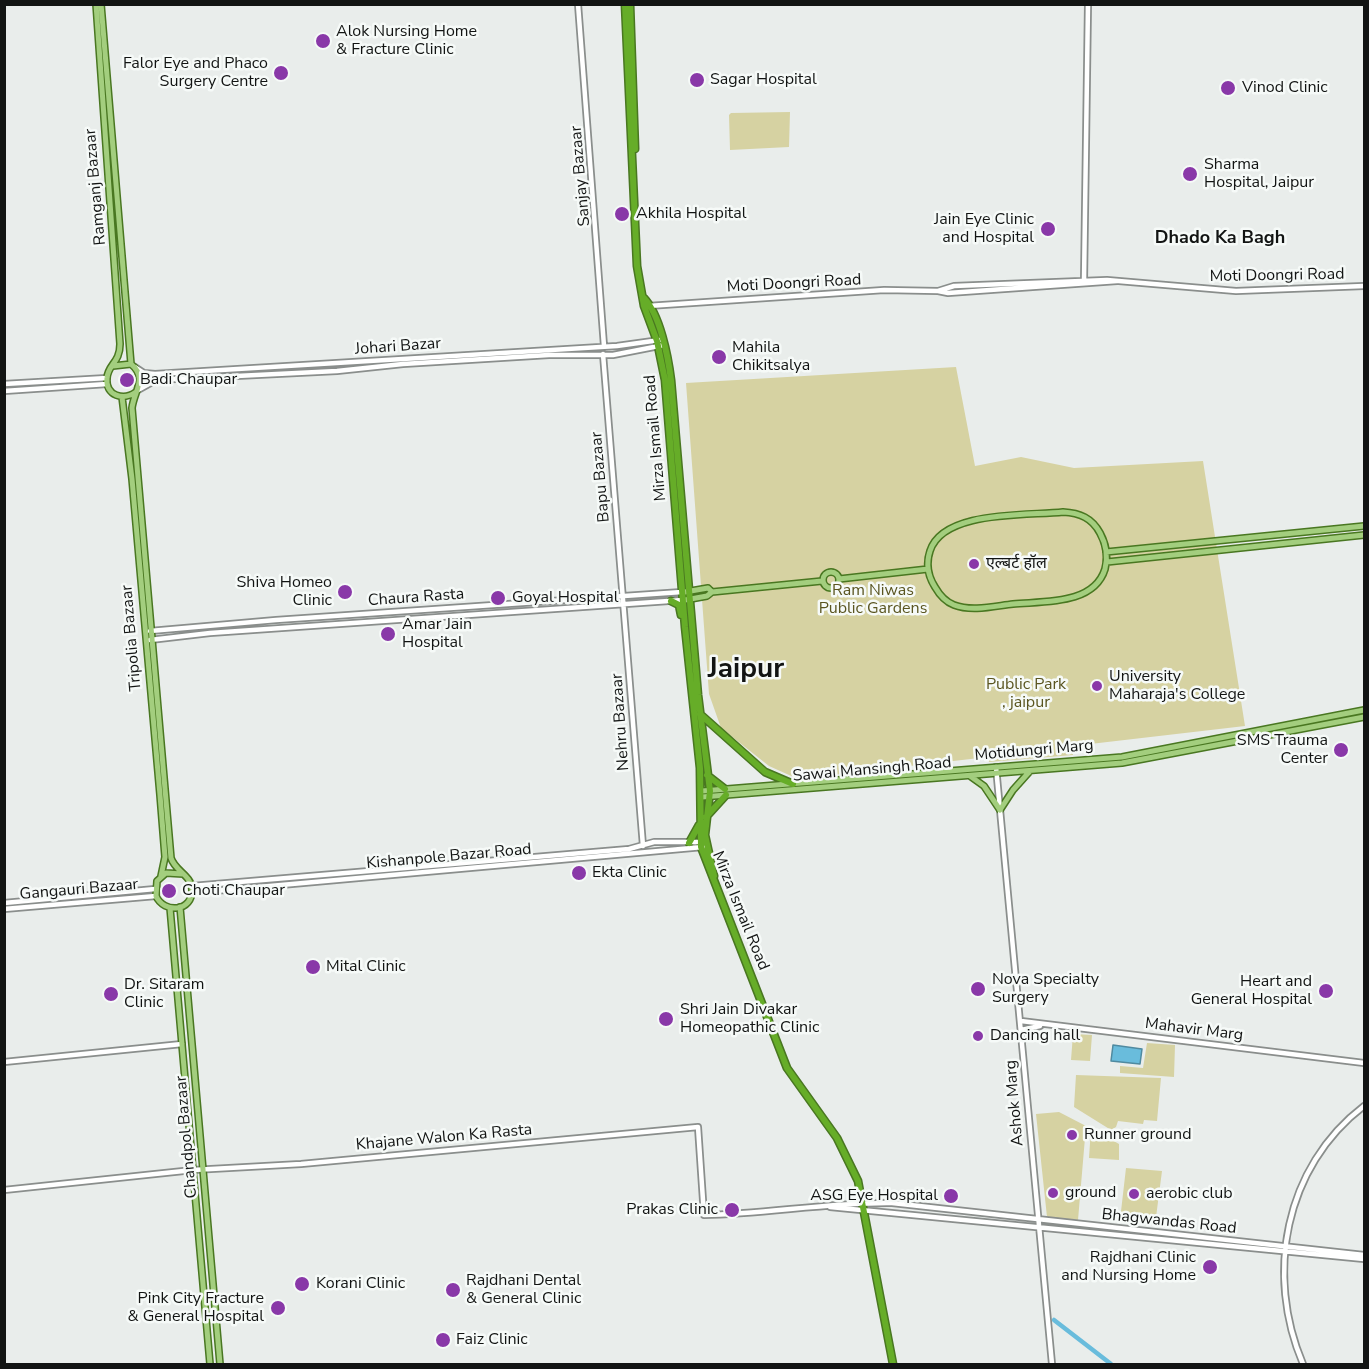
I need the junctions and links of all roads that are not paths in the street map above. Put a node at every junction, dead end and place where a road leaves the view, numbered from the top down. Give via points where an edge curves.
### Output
1 (96, 4) edge
2 (101, 4) edge
3 (578, 4) edge
4 (625, 4) edge
5 (630, 4) edge
6 (1088, 4) edge
7 (634, 159) junction
8 (1084, 282) junction
9 (1365, 286) edge
10 (647, 306) junction
11 (661, 343) junction
12 (604, 346) junction
13 (520, 354) junction
14 (603, 354) junction
15 (133, 365) junction
16 (113, 366) junction
17 (107, 381) junction
18 (4, 384) edge
19 (137, 390) junction
20 (4, 391) edge
21 (122, 397) junction
22 (1365, 526) edge
23 (1365, 535) edge
24 (1200, 542) junction
25 (1201, 551) junction
26 (1106, 552) junction
27 (141, 555) junction
28 (1107, 562) junction
29 (928, 569) junction
30 (839, 579) junction
31 (822, 581) junction
32 (690, 591) junction
33 (682, 592) junction
34 (712, 592) junction
35 (624, 597) junction
36 (691, 599) junction
37 (683, 600) junction
38 (670, 601) junction
39 (624, 604) junction
40 (685, 627) junction
41 (148, 631) junction
42 (149, 640) junction
43 (1365, 710) edge
44 (701, 714) junction
45 (693, 715) junction
46 (1365, 717) edge
47 (997, 770) junction
48 (1030, 771) junction
49 (707, 775) junction
50 (969, 776) junction
51 (793, 784) junction
52 (725, 792) junction
53 (702, 794) junction
54 (710, 794) junction
55 (1000, 810) junction
56 (705, 818) junction
57 (699, 824) junction
58 (689, 843) junction
59 (704, 844) junction
60 (643, 846) junction
61 (183, 874) junction
62 (161, 876) junction
63 (192, 886) junction
64 (155, 888) junction
65 (192, 893) junction
66 (156, 896) junction
67 (4, 903) edge
68 (180, 907) junction
69 (170, 908) junction
70 (4, 909) edge
71 (1020, 1021) junction
72 (1046, 1025) junction
73 (1021, 1030) junction
74 (183, 1044) junction
75 (4, 1062) edge
76 (1365, 1063) edge
77 (1365, 1106) edge
78 (193, 1170) junction
79 (204, 1171) junction
80 (4, 1190) edge
81 (863, 1203) junction
82 (828, 1206) junction
83 (866, 1212) junction
84 (1039, 1220) junction
85 (1039, 1227) junction
86 (1284, 1249) junction
87 (1365, 1257) edge
88 (210, 1365) edge
89 (220, 1365) edge
90 (893, 1365) edge
91 (1052, 1365) edge
92 (1303, 1365) edge

1 - 16 main road, Ramganj Bazaar via 120,344 119,358
2 - 15 main road, Ramganj Bazaar
3 - 12 street, Sanjay Bazaar
4 - 7 highway, Mirza Ismail Road
5 - 7 highway, Mirza Ismail Road
6 - 8 street
7 - 10 highway, Mirza Ismail Road via 637,266
8 - 9 street, Moti Doongri Road via 1236,291
8 - 10 street, Moti Doongri Road via 948,293 884,290
10 - 11 highway, Mirza Ismail Road
11 - 12 street, Johari Bazar
11 - 14 street, Johari Bazar
11 - 32 highway, Mirza Ismail Road via 672,380
11 - 33 highway, Mirza Ismail Road
12 - 13 street, Johari Bazar
13 - 14 street, Johari Bazar
13 - 15 street, Johari Bazar via 155,374 144,373
13 - 19 street, Johari Bazar via 337,371 156,380
14 - 35 street, Bapu Bazaar
15 - 16 main road
15 - 19 main road via 141,380
16 - 17 main road
17 - 18 street
17 - 20 street
17 - 21 main road via 112,393
19 - 21 main road
19 - 27 main road, Tripolia Bazaar via 132,408
21 - 27 main road, Tripolia Bazaar
22 - 24 main road
23 - 25 main road
24 - 25 main road
24 - 26 main road
25 - 28 main road
26 - 28 main road
26 - 29 main road via 1096,526 1082,515 1063,512 998,518 967,521 945,530 932,546
27 - 41 main road, Tripolia Bazaar
28 - 29 main road via 1100,580 1084,594 1063,600 975,608 953,605 944,599 934,587
29 - 30 main road
30 - 31 main road via 832,588
30 - 31 main road via 831,571
31 - 34 main road
32 - 33 main road
32 - 34 main road via 708,588
32 - 36 highway, Mirza Ismail Road
33 - 35 street, Chaura Rasta
33 - 37 highway, Mirza Ismail Road
34 - 36 main road
35 - 39 street, Nehru Bazaar
35 - 41 street, Chaura Rasta
36 - 37 main road
36 - 44 highway, Mirza Ismail Road
37 - 38 street, Chaura Rasta
37 - 40 highway, Mirza Ismail Road
38 - 39 street, Chaura Rasta
38 - 40 highway via 679,605
39 - 42 street, Chaura Rasta
39 - 60 street, Nehru Bazaar
40 - 45 highway, Mirza Ismail Road
41 - 42 main road, Tripolia Bazaar
42 - 61 main road, Tripolia Bazaar via 171,858
42 - 62 main road, Tripolia Bazaar via 165,857
43 - 47 main road, Motidungri Marg via 1122,757
44 - 45 highway
44 - 49 highway, Mirza Ismail Road
44 - 51 highway via 765,772
45 - 53 highway, Mirza Ismail Road
46 - 48 main road, Sawai Mansingh Road via 1122,763
47 - 48 main road, Sawai Mansingh Road
47 - 50 main road, Sawai Mansingh Road
47 - 51 main road, Motidungri Marg
47 - 55 street, Ashok Marg
48 - 55 main road
49 - 52 highway
49 - 54 highway, Mirza Ismail Road
50 - 52 main road, Sawai Mansingh Road
50 - 55 main road via 984,786
51 - 52 main road, Motidungri Marg
52 - 54 main road, Motidungri Marg
52 - 56 highway
53 - 54 main road
53 - 57 highway, Mirza Ismail Road
54 - 56 highway, Mirza Ismail Road
55 - 71 street, Ashok Marg
56 - 59 highway, Mirza Ismail Road
57 - 58 highway
57 - 59 highway, Mirza Ismail Road
58 - 59 street
58 - 60 street via 654,842
59 - 65 street, Kishanpole Bazar Road
59 - 81 highway, Mirza Ismail Road via 708,869 787,1068 848,1157
60 - 63 street
61 - 62 main road via 171,871
61 - 63 main road
62 - 64 main road
63 - 65 main road
64 - 66 main road
64 - 67 street
65 - 68 main road
66 - 69 main road
66 - 70 street, Gangauri Bazaar
68 - 69 main road
68 - 79 main road, Chandpol Bazaar
69 - 74 main road, Chandpol Bazaar
71 - 72 street, Mahavir Marg
71 - 73 street, Ashok Marg
72 - 73 street
72 - 76 street, Mahavir Marg
73 - 84 street, Ashok Marg
74 - 75 street
74 - 78 main road, Chandpol Bazaar
77 - 86 street via 1348,1119 1319,1156 1300,1191
78 - 79 street, Khajane Walon Ka Rasta
78 - 80 street, Khajane Walon Ka Rasta
78 - 88 main road, Chandpol Bazaar
79 - 82 street, Khajane Walon Ka Rasta via 698,1127 704,1215
79 - 89 main road, Chandpol Bazaar
81 - 82 street, Bhagwandas Road
81 - 83 highway, Mirza Ismail Road
81 - 84 street, Bhagwandas Road
82 - 83 street, Bhagwandas Road
83 - 85 street, Bhagwandas Road
83 - 90 highway, Mirza Ismail Road
84 - 85 street, Ashok Marg
84 - 86 street, Bhagwandas Road
85 - 86 street, Bhagwandas Road
85 - 91 street, Ashok Marg
86 - 87 street, Bhagwandas Road
86 - 92 street via 1282,1280 1288,1322

